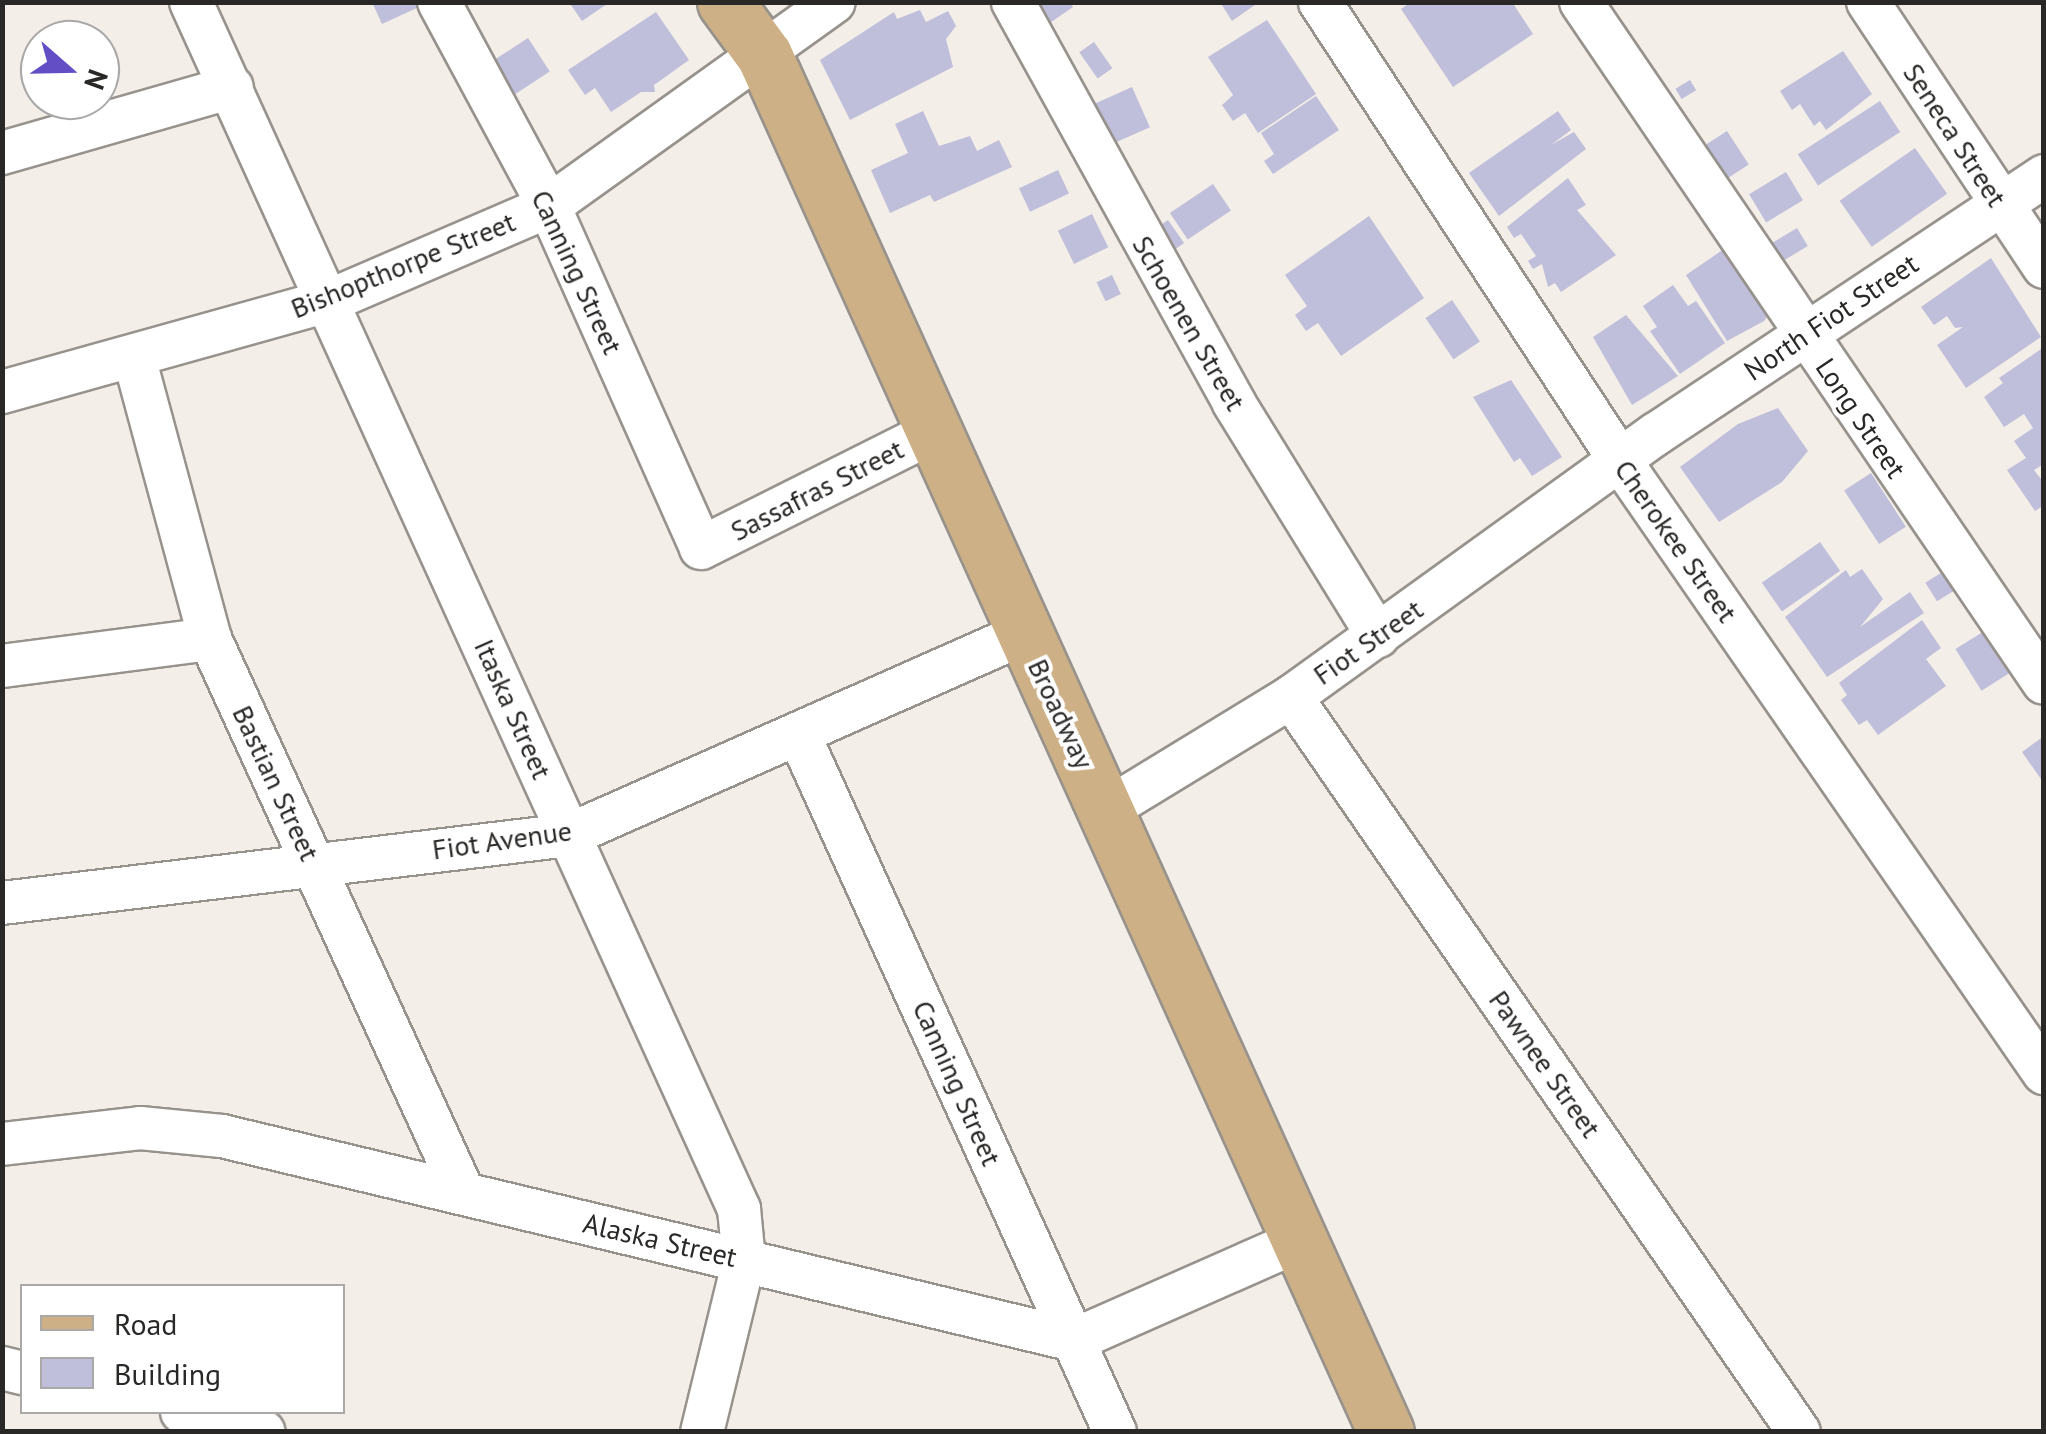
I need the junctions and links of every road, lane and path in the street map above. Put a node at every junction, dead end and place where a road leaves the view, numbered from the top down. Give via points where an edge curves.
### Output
1 (191, 2) edge
2 (438, 2) edge
3 (725, 2) edge
4 (834, 2) edge
5 (1013, 2) edge
6 (1320, 2) edge
7 (1581, 2) edge
8 (1868, 2) edge
9 (764, 55) junction
10 (232, 87) junction
11 (2, 152) edge
12 (2044, 176) edge
13 (2001, 205) junction
14 (549, 206) junction
15 (2044, 267) edge
16 (331, 300) junction
17 (1804, 334) junction
18 (134, 357) junction
19 (2, 392) edge
20 (933, 432) junction
21 (1619, 459) junction
22 (701, 548) joint
23 (1023, 634) junction
24 (1378, 636) junction
25 (210, 639) junction
26 (2, 666) edge
27 (2044, 683) edge
28 (1291, 697) junction
29 (799, 735) junction
30 (1106, 810) junction
31 (568, 835) junction
32 (314, 865) junction
33 (2, 903) edge
34 (2044, 1073) edge
35 (2, 1144) edge
36 (463, 1192) junction
37 (1298, 1241) junction
38 (744, 1260) junction
39 (1074, 1340) junction
40 (190, 1414) edge
41 (264, 1432) edge
42 (702, 1432) edge
43 (1115, 1432) edge
44 (1386, 1432) edge
45 (1799, 1432) edge

1 - 10 street, Itaska Street
2 - 14 street, Canning Street
3 - 9 main road, Broadway
4 - 9 street, Bishopthorpe Street
5 - 24 street, Schoenen Street via 1234,403
6 - 21 street, Cherokee Street
7 - 17 street, Long Street
8 - 13 street, Seneca Street
9 - 14 street, Bishopthorpe Street
9 - 20 main road, Broadway
10 - 11 street
10 - 16 street, Itaska Street
12 - 13 street, North Fiot Street
13 - 15 street, Seneca Street
13 - 17 street, North Fiot Street
14 - 16 street, Bishopthorpe Street
14 - 22 street, Canning Street
16 - 18 street, Bishopthorpe Street
16 - 31 street, Itaska Street
17 - 21 street, North Fiot Street
17 - 27 street, Long Street
18 - 19 street, Bishopthorpe Street
18 - 25 street, Bastian Street
20 - 22 street, Sassafras Street
20 - 23 main road, Broadway
21 - 24 street, Fiot Street
21 - 34 street, Cherokee Street
23 - 29 street, Fiot Avenue
23 - 30 main road, Broadway
24 - 28 street, Fiot Street
25 - 26 street
25 - 32 street, Bastian Street
28 - 30 street, Fiot Street
28 - 45 street, Pawnee Street
29 - 31 street, Fiot Avenue
29 - 39 street, Canning Street
30 - 37 main road, Broadway
31 - 32 street, Fiot Avenue
31 - 38 street, Itaska Street via 740,1209
32 - 33 street, Fiot Avenue
32 - 36 street, Bastian Street
35 - 36 street, Alaska Street via 140,1128 183,1131
36 - 38 street, Alaska Street
37 - 39 street
37 - 44 main road, Broadway
38 - 39 street, Alaska Street
38 - 42 street, Itaska Street
39 - 43 street, Canning Street
40 - 41 street

